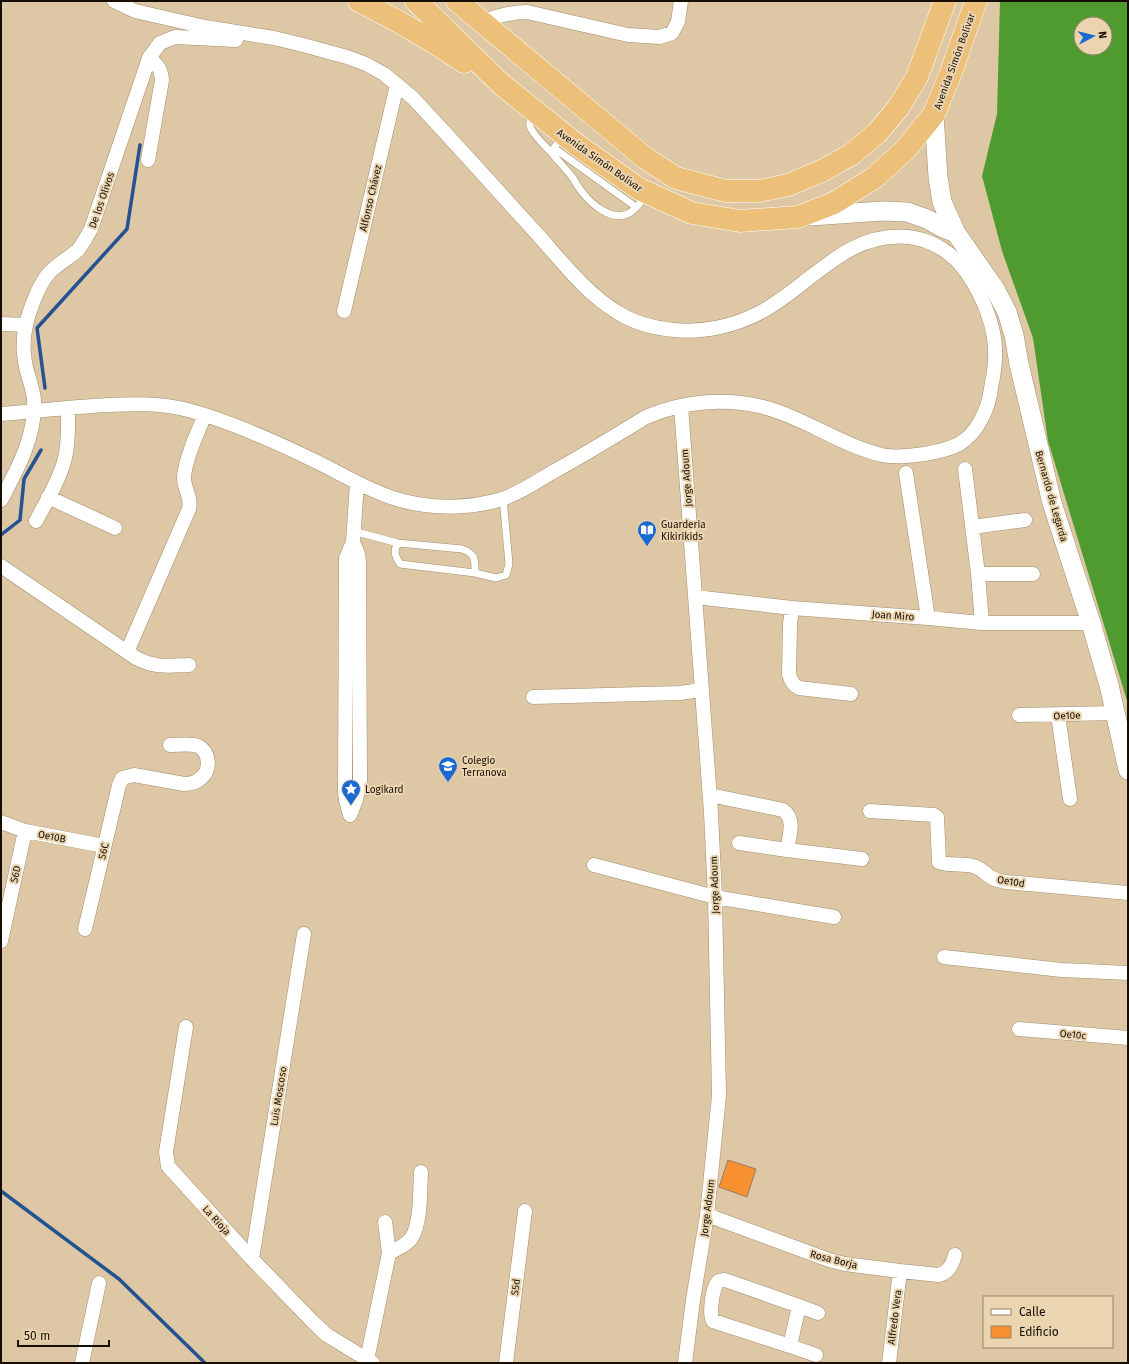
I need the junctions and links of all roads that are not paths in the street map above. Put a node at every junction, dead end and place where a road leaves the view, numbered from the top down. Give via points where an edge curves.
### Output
1 (114, 1) edge
2 (359, 1) edge
3 (416, 1) edge
4 (457, 1) edge
5 (681, 1) edge
6 (945, 1) edge
7 (976, 1) edge
8 (481, 22) junction
9 (274, 38) junction
10 (149, 58) junction
11 (501, 84) junction
12 (397, 85) junction
13 (934, 114) junction
14 (556, 145) junction
15 (148, 160) dead end
16 (642, 200) junction
17 (798, 217) junction
18 (956, 233) junction
19 (969, 262) junction
20 (344, 310) dead end
21 (1, 324) edge
22 (26, 325) junction
23 (681, 406) junction
24 (68, 408) junction
25 (34, 412) junction
26 (1, 414) edge
27 (205, 415) junction
28 (964, 469) dead end
29 (906, 473) dead end
30 (357, 483) junction
31 (48, 497) junction
32 (503, 498) junction
33 (1, 500) edge
34 (1025, 520) dead end
35 (36, 521) dead end
36 (972, 527) junction
37 (115, 528) dead end
38 (353, 537) junction
39 (398, 543) junction
40 (1, 566) edge
41 (475, 573) junction
42 (978, 574) junction
43 (1033, 574) dead end
44 (695, 597) junction
45 (792, 608) junction
46 (928, 618) junction
47 (1091, 622) junction
48 (982, 624) junction
49 (127, 652) junction
50 (189, 665) dead end
51 (345, 667) junction
52 (360, 667) junction
53 (701, 690) junction
54 (851, 694) dead end
55 (533, 697) dead end
56 (1115, 713) junction
57 (1058, 715) junction
58 (1019, 716) dead end
59 (170, 745) dead end
60 (1128, 770) edge
61 (710, 794) junction
62 (1070, 799) dead end
63 (870, 811) dead end
64 (1, 822) edge
65 (1, 828) edge
66 (24, 833) junction
67 (739, 843) dead end
68 (103, 849) junction
69 (787, 850) junction
70 (862, 859) dead end
71 (594, 865) dead end
72 (1128, 893) edge
73 (715, 897) junction
74 (834, 917) dead end
75 (86, 929) dead end
76 (304, 934) dead end
77 (1, 941) edge
78 (944, 957) dead end
79 (1128, 973) edge
80 (186, 1027) dead end
81 (1019, 1029) dead end
82 (1128, 1038) edge
83 (421, 1172) dead end
84 (525, 1211) dead end
85 (707, 1215) junction
86 (385, 1222) dead end
87 (389, 1253) junction
88 (955, 1255) dead end
89 (252, 1259) junction
90 (900, 1271) junction
91 (100, 1284) dead end
92 (693, 1300) junction
93 (711, 1306) junction
94 (799, 1306) junction
95 (818, 1313) dead end
96 (790, 1346) junction
97 (816, 1355) dead end
98 (370, 1361) edge
99 (82, 1363) edge
100 (506, 1363) edge
101 (685, 1363) edge
102 (888, 1363) edge

1 - 9 street via 135,11 205,27
2 - 11 highway via 440,46
3 - 11 highway, Avenida Simón Bolívar
4 - 8 highway
5 - 8 street via 678,22 672,34 660,37 628,35 527,12 500,15
6 - 8 highway via 918,76 898,108 877,133 852,154 822,171 788,185 759,191 726,191 676,178 646,158
7 - 13 highway, Avenida Simón Bolívar
9 - 10 street, De los Olivos via 249,41 175,37 160,43
9 - 12 street via 366,64
10 - 15 street via 157,64 162,80
10 - 22 street, De los Olivos via 91,229 78,249 49,273 40,288
11 - 14 highway, Avenida Simón Bolívar via 534,110
12 - 19 street via 431,117 582,283 614,311 635,323 672,330 696,331 739,321 778,302 812,274 848,250 882,237 920,238
12 - 20 street, Alfonso Chávez
13 - 17 highway, Avenida Simón Bolívar via 905,150 874,178 834,203
13 - 18 street, Bernardo de Legarda via 942,202
14 - 16 highway, Avenida Simón Bolívar via 639,188
14 - 16 lane via 582,193 607,213 620,216 628,214
16 - 17 highway, Avenida Simón Bolívar via 692,213 740,221
17 - 18 street via 882,211 908,212
18 - 19 street, Bernardo de Legarda
19 - 23 street via 974,282 988,315 995,356 991,394 984,413 974,431 962,443 920,455 883,455 762,407 723,402
19 - 47 street, Bernardo de Legarda via 995,289 1007,312 1052,503
21 - 22 street
22 - 25 street, De los Olivos via 23,344
23 - 32 street via 646,417 555,472
23 - 44 street, Jorge Adoum
24 - 25 street
24 - 27 street via 154,404
24 - 31 street via 65,458
25 - 26 street
25 - 33 street, De los Olivos via 30,437
27 - 30 street via 288,448
27 - 49 street via 185,473 189,509
28 - 36 street
29 - 46 street
30 - 32 street via 390,497 421,504 452,507 476,505
30 - 38 street
31 - 35 street
31 - 37 street
32 - 41 lane via 508,571 506,575 496,578
34 - 36 street
36 - 42 street
38 - 39 lane
38 - 51 street via 346,558
38 - 52 street via 359,561
39 - 41 lane via 468,551 475,560
39 - 41 lane via 395,553 400,564
40 - 49 street
42 - 43 street
42 - 48 street
44 - 45 street, Joan Miro
44 - 53 street, Jorge Adoum
45 - 46 street, Joan Miro
45 - 54 street via 789,674 791,681 799,688
46 - 48 street, Joan Miro
47 - 48 street, Joan Miro
47 - 56 street, Bernardo de Legarda
49 - 50 street via 157,666
51 - 52 street
51 - 52 street via 345,790 350,815 360,781
53 - 55 street
53 - 61 street, Jorge Adoum
56 - 57 street, Oe10e
56 - 60 street, Bernardo de Legarda
57 - 58 street, Oe10e
57 - 62 street
59 - 68 street, S6C via 195,745 203,750 208,760 203,777 197,782 184,784 134,775 122,778
61 - 69 street via 788,813 791,824
61 - 73 street, Jorge Adoum
63 - 72 street, Oe10d via 934,815 937,818 939,862 977,867 990,877 1006,882
64 - 66 street, Oe10B
65 - 66 street, Oe10B
66 - 68 street, Oe10B
66 - 77 street, S6D
67 - 69 street
68 - 75 street, S6C
69 - 70 street
71 - 73 street
73 - 74 street
73 - 85 street, Jorge Adoum via 719,1095
76 - 89 street, Luis Moscoso
78 - 79 street via 1062,970
80 - 89 street, La Rioja via 166,1160 168,1166
81 - 82 street, Oe10c
83 - 87 street via 418,1217 412,1236
84 - 100 street, S5d
85 - 90 street, Rosa Borja via 829,1260
85 - 92 street, Jorge Adoum
86 - 87 street
87 - 98 street
88 - 90 street, Rosa Borja via 948,1270 939,1275
89 - 98 street, La Rioja via 323,1330
90 - 102 street, Alfredo Vera
91 - 99 street
92 - 93 street
92 - 101 street, Jorge Adoum
93 - 94 street via 716,1283 725,1280
93 - 96 street via 711,1316 716,1323
94 - 95 street
94 - 96 street
96 - 97 street

